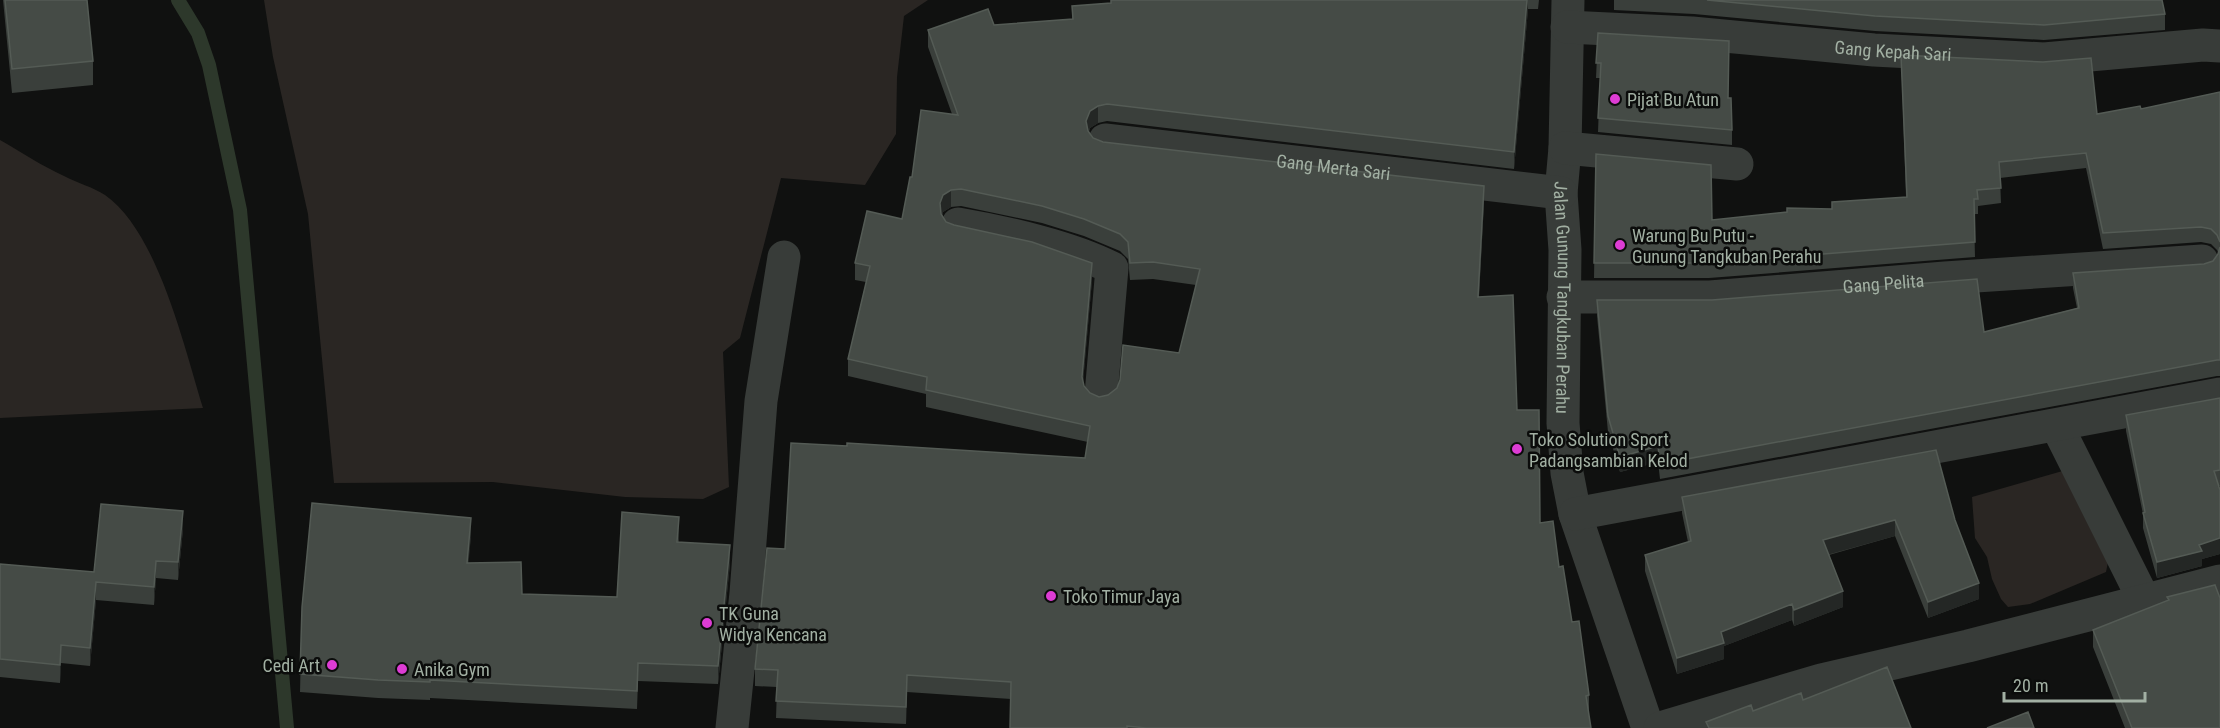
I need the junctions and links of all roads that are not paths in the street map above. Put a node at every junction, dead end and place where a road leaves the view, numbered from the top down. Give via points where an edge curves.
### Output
1 (1567, 13) edge
2 (2220, 46) edge
3 (1105, 140) edge
4 (1565, 148) junction
5 (1737, 164) dead end
6 (1561, 193) junction
7 (958, 224) edge
8 (784, 257) dead end
9 (2202, 261) dead end
10 (1563, 297) junction
11 (1101, 394) edge
12 (2220, 394) edge
13 (2057, 426) junction
14 (1575, 514) junction
15 (2220, 581) edge
16 (2144, 600) junction
17 (732, 728) edge
18 (1648, 728) edge
19 (1660, 728) edge

1 - 2 street, Gang Kepah Sari via 1692,33 1874,50 2044,59
1 - 4 street, Jalan Gunung Tangkuban Perahu
3 - 6 street, Gang Merta Sari
4 - 5 street
4 - 6 street, Jalan Gunung Tangkuban Perahu
6 - 10 street, Jalan Gunung Tangkuban Perahu
7 - 11 street via 1052,246 1112,268
8 - 17 street via 761,400
9 - 10 street, Gang Pelita via 1710,297
10 - 14 street, Jalan Gunung Tangkuban Perahu via 1564,446
12 - 13 street
13 - 14 street
13 - 16 street
14 - 18 street, Jalan Gunung Tangkuban Perahu
15 - 16 street
16 - 19 street via 1821,680

